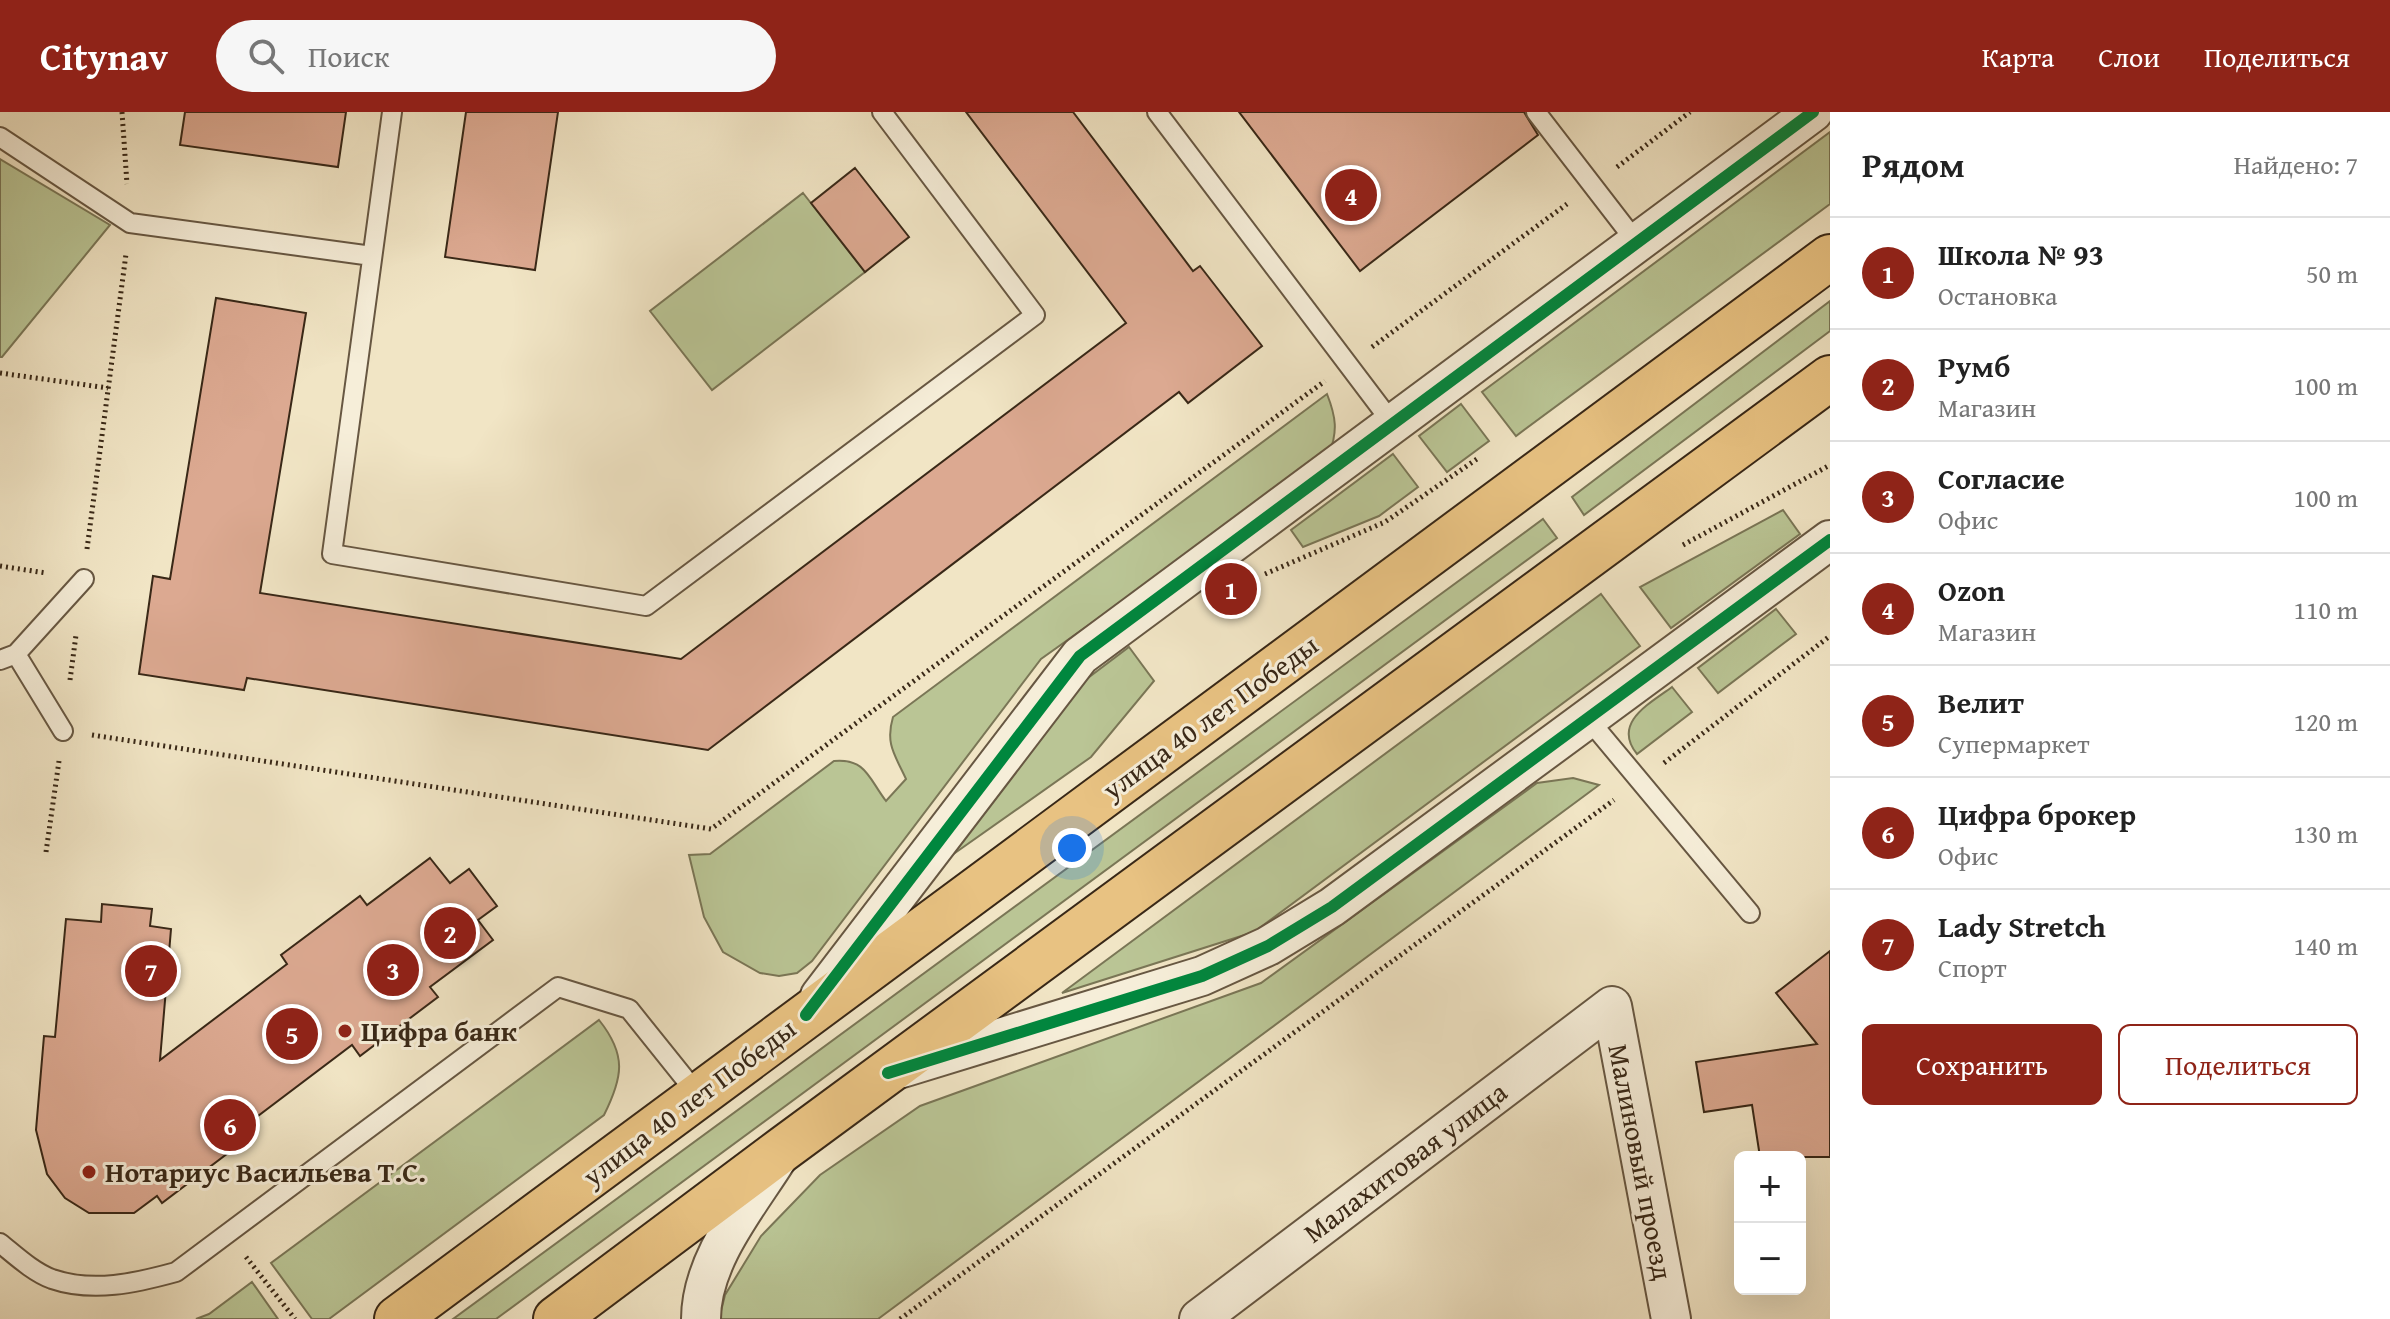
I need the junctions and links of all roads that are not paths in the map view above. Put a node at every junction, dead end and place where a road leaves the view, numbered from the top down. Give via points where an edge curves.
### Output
1 (392, 112) edge
2 (882, 112) edge
3 (1157, 112) edge
4 (1536, 112) edge
5 (1813, 112) edge
6 (0, 137) edge
7 (1637, 243) junction
8 (372, 256) junction
9 (1830, 257) edge
10 (1830, 378) edge
11 (1393, 424) junction
12 (1830, 540) edge
13 (84, 579) road end
14 (8, 657) edge
15 (1589, 720) junction
16 (63, 731) road end
17 (1750, 913) dead end
18 (1612, 1006) joint
19 (806, 1015) junction
20 (888, 1073) junction
21 (698, 1095) junction
22 (783, 1149) junction
23 (0, 1243) edge
24 (397, 1319) edge
25 (556, 1319) edge
26 (701, 1319) edge
27 (1199, 1319) edge
28 (1671, 1319) edge

1 - 8 lane
2 - 8 lane via 1035,315 646,606 332,554
3 - 11 lane
4 - 7 lane
5 - 7 street
6 - 8 lane via 130,223
7 - 11 street
9 - 19 main road, улица 40 лет Победы
10 - 20 main road
11 - 19 street via 1080,656
12 - 15 street
13 - 14 lane
14 - 16 lane
15 - 17 lane
15 - 20 street via 1332,907 1268,946 1202,976
18 - 27 street, Малахитовая улица
18 - 28 street, Малиновый проезд
19 - 21 main road, улица 40 лет Победы
20 - 22 main road
21 - 23 lane via 629,1009 558,987 176,1272 113,1286 51,1279
21 - 24 main road, улица 40 лет Победы
22 - 25 main road
22 - 26 street via 721,1249 708,1279

